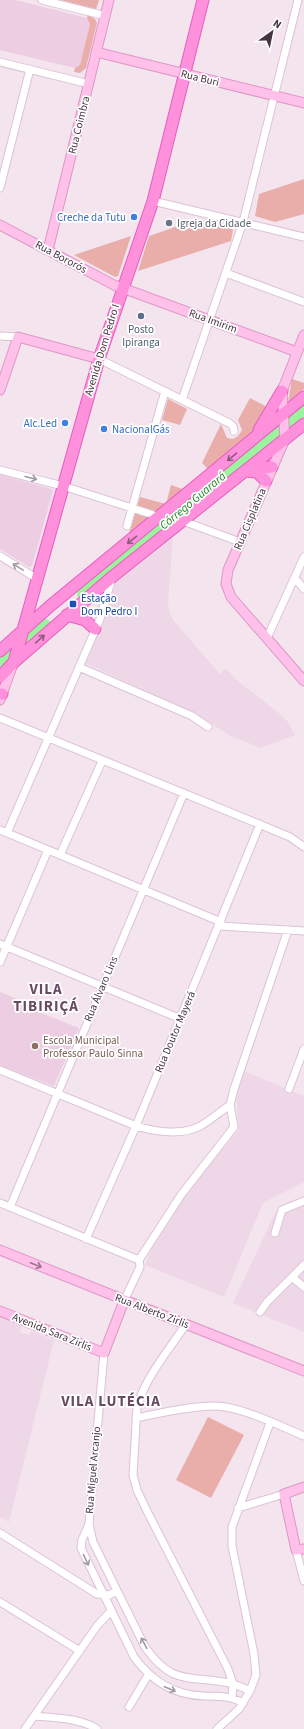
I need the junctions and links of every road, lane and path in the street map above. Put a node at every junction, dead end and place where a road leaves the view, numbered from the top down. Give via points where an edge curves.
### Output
1 (42, 0) edge
2 (110, 0) edge
3 (203, 0) edge
4 (298, 0) edge
5 (106, 16) junction
6 (96, 52) junction
7 (0, 62) edge
8 (30, 69) junction
9 (184, 74) junction
10 (89, 84) junction
11 (275, 96) junction
12 (304, 103) edge
13 (0, 188) edge
14 (153, 201) junction
15 (243, 222) junction
16 (0, 224) edge
17 (304, 237) edge
18 (48, 250) junction
19 (226, 273) junction
20 (122, 288) junction
21 (304, 302) edge
22 (209, 320) junction
23 (304, 335) edge
24 (0, 336) edge
25 (18, 337) junction
26 (301, 353) edge
27 (99, 359) junction
28 (0, 390) edge
29 (165, 391) junction
30 (282, 391) junction
31 (304, 397) edge
32 (182, 400) junction
33 (304, 424) edge
34 (284, 427) junction
35 (234, 431) dead end
36 (253, 441) junction
37 (272, 467) junction
38 (0, 470) edge
39 (247, 470) junction
40 (266, 481) junction
41 (63, 486) junction
42 (132, 509) junction
43 (160, 517) junction
44 (183, 521) junction
45 (127, 526) dead end
46 (240, 542) junction
47 (0, 556) edge
48 (304, 557) edge
49 (112, 577) junction
50 (36, 578) junction
51 (295, 578) junction
52 (304, 589) edge
53 (32, 596) junction
54 (50, 606) junction
55 (67, 615) junction
56 (95, 630) junction
57 (21, 636) junction
58 (267, 638) junction
59 (0, 651) edge
60 (14, 659) junction
61 (79, 667) junction
62 (0, 677) edge
63 (304, 680) edge
64 (1, 696) edge
65 (0, 718) edge
66 (208, 727) dead end
67 (48, 738) junction
68 (102, 761) junction
69 (184, 793) junction
70 (260, 824) junction
71 (4, 832) edge
72 (304, 847) edge
73 (48, 850) junction
74 (60, 855) junction
75 (143, 890) junction
76 (220, 924) junction
77 (288, 930) junction
78 (304, 931) edge
79 (3, 946) edge
80 (0, 962) edge
81 (102, 986) junction
82 (181, 1019) junction
83 (304, 1049) edge
84 (0, 1070) edge
85 (289, 1089) dead end
86 (57, 1094) junction
87 (230, 1105) junction
88 (136, 1126) junction
89 (304, 1201) edge
90 (0, 1203) edge
91 (10, 1207) junction
92 (275, 1232) dead end
93 (86, 1239) junction
94 (0, 1250) edge
95 (139, 1260) junction
96 (304, 1265) edge
97 (292, 1277) junction
98 (304, 1287) edge
99 (124, 1301) junction
100 (0, 1312) edge
101 (260, 1312) dead end
102 (186, 1324) junction
103 (104, 1353) junction
104 (304, 1371) edge
105 (136, 1418) junction
106 (270, 1423) junction
107 (304, 1436) edge
108 (304, 1487) edge
109 (284, 1494) junction
110 (238, 1508) junction
111 (89, 1524) junction
112 (0, 1533) edge
113 (93, 1542) junction
114 (81, 1546) junction
115 (300, 1549) edge
116 (304, 1581) edge
117 (117, 1591) junction
118 (103, 1596) junction
119 (0, 1602) edge
120 (111, 1611) junction
121 (80, 1651) junction
122 (148, 1675) junction
123 (233, 1684) junction
124 (250, 1691) junction
125 (232, 1698) junction
126 (243, 1703) junction
127 (128, 1707) dead end
128 (35, 1716) junction
129 (25, 1729) edge
130 (98, 1729) edge
131 (217, 1729) edge

1 - 5 street
2 - 5 street, Rua Coimbra
3 - 9 main road, Avenida Dom Pedro I
4 - 11 street
5 - 6 street, Rua Coimbra
6 - 9 street, Rua Buri
6 - 10 street, Rua Coimbra
7 - 8 street
8 - 10 street
8 - 13 street
9 - 11 street, Rua Buri
9 - 14 main road, Avenida Dom Pedro I
10 - 18 street, Rua Coimbra
11 - 12 street, Rua Buri
11 - 15 street
14 - 15 street
14 - 20 main road, Avenida Dom Pedro I
15 - 17 street
15 - 19 street
16 - 18 street, Rua Bororós
18 - 20 street, Rua Bororós
19 - 21 street
19 - 22 street
20 - 22 street, Rua Imirim
20 - 27 main road, Avenida Dom Pedro I
22 - 26 street, Rua Imirim
22 - 32 street
23 - 26 street, Rua Cisplatina
24 - 25 street
25 - 27 street
25 - 28 street
26 - 30 street, Rua Cisplatina
27 - 29 street
27 - 41 main road, Avenida Dom Pedro I
29 - 32 street
29 - 42 street
30 - 34 street, Rua Cisplatina
30 - 36 main road
31 - 34 main road
32 - 35 street via 229,423
33 - 34 main road
34 - 36 main road
34 - 37 street, Rua Cisplatina
34 - 39 main road
36 -> 43 main road
37 - 39 main road
37 - 40 street, Rua Cisplatina
38 -> 41 street
39 - 40 main road via 257,472
39 - 44 main road
40 - 46 street, Rua Cisplatina
41 - 42 street
41 - 50 main road, Avenida Dom Pedro I
42 - 43 street
42 - 45 street
43 -> 54 main road
44 - 46 street
44 - 49 main road
46 - 58 street, Rua Cisplatina via 228,570 226,584 231,597
50 -> 47 street
48 - 51 street
49 - 55 main road
49 - 56 street
50 - 53 main road, Avenida Dom Pedro I
51 - 52 street
51 - 58 street
53 - 54 main road
53 - 57 main road, Avenida Dom Pedro I
54 - 57 main road
55 - 56 main road via 85,620
60 -> 55 main road
56 - 61 street
57 - 59 main road
57 - 60 main road, Avenida Dom Pedro I
58 - 63 street, Rua Cisplatina
60 - 62 main road
60 - 64 street, Avenida Dom Pedro I
61 - 66 street via 192,716
61 - 67 street
65 - 67 street
67 - 68 street
67 - 71 street
68 - 69 street
68 - 74 street
69 - 70 street
69 - 75 street, Rua Álvaro Lins
70 - 72 street via 290,837
70 - 76 street, Rua Doutor Mayerá
71 - 73 street
73 - 74 street
73 - 79 street
74 - 75 street
75 - 76 street
75 - 81 street, Rua Álvaro Lins
76 - 77 street
76 - 82 street, Rua Doutor Mayerá
77 - 78 street
77 - 87 street
79 - 80 street
79 - 81 street
81 - 82 street
81 - 86 street, Rua Álvaro Lins
82 - 88 street, Rua Doutor Mayerá
83 - 85 street
84 - 86 street
86 - 88 street
86 - 91 street, Rua Álvaro Lins
87 - 88 street via 203,1125 191,1130 164,1131
87 - 95 street via 234,1127 166,1216
88 - 93 street, Rua Doutor Mayerá
89 - 92 street via 282,1210
90 - 91 street
91 - 93 street
93 - 95 street
94 -> 99 street, Rua Alberto Zirlis
95 - 99 street via 140,1267
96 - 97 street
97 - 98 street
97 - 101 street
99 - 102 street, Rua Alberto Zirlis
99 - 103 street, Rua Miguel Arcanjo
100 - 103 street, Avenida Sara Zirlis
102 - 104 street, Rua Alberto Zirlis
102 - 105 street via 148,1381 140,1397
103 - 111 street, Rua Miguel Arcanjo
105 - 106 street via 215,1406 236,1409
105 - 123 street via 133,1475 135,1486 228,1669
106 - 107 street
106 - 110 street
108 - 109 street
109 - 110 street
109 - 115 street
110 - 124 street via 232,1527 232,1546 256,1670
111 - 113 street
111 - 114 street
112 - 118 street
113 - 114 street
113 - 117 street
114 -> 118 street
115 - 116 street
117 - 118 street
123 -> 117 street via 184,1678 167,1670 145,1647
118 - 120 street
119 - 121 street
120 - 121 street via 102,1619
120 - 122 street via 134,1657
121 - 128 street
122 -> 125 street via 176,1692
122 - 127 street
123 - 124 street
123 - 125 street
124 - 126 street
125 - 126 street
126 - 131 street via 235,1714
128 - 129 street
128 - 130 street via 74,1720

